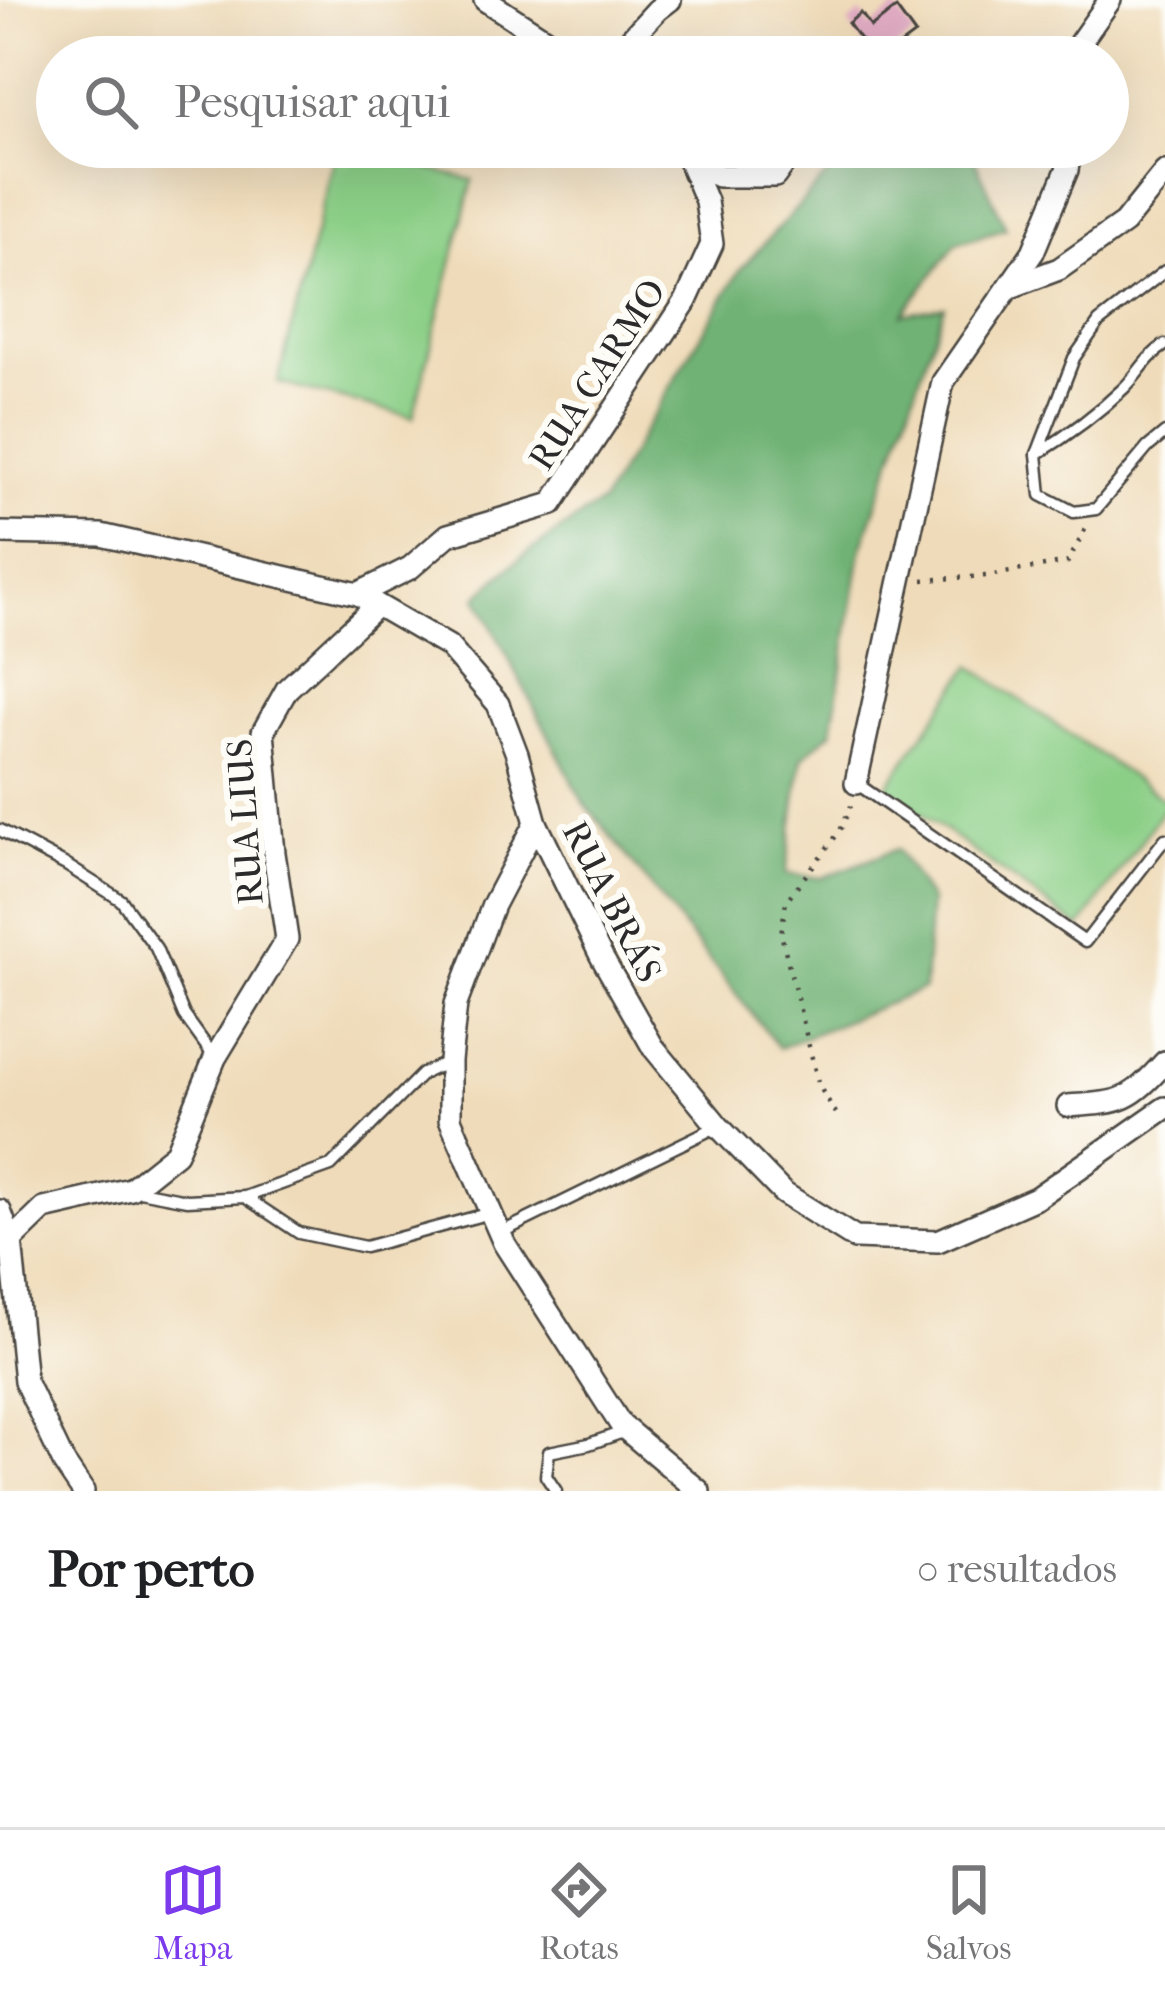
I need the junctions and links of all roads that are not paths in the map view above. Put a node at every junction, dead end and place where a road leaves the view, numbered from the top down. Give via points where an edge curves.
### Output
1 (485, 0) edge
2 (670, 0) edge
3 (1110, 0) edge
4 (541, 36) edge
5 (633, 36) edge
6 (1085, 36) edge
7 (690, 168) edge
8 (706, 168) edge
9 (782, 168) edge
10 (1067, 168) edge
11 (1165, 172) edge
12 (1165, 271) edge
13 (1008, 288) junction
14 (1165, 345) edge
15 (1165, 433) edge
16 (1037, 454) junction
17 (0, 533) edge
18 (367, 600) junction
19 (856, 782) joint
20 (536, 823) junction
21 (0, 830) edge
22 (1165, 839) edge
23 (215, 1058) junction
24 (449, 1061) junction
25 (1165, 1062) edge
26 (1068, 1106) dead end
27 (1165, 1108) edge
28 (718, 1126) junction
29 (131, 1190) junction
30 (245, 1197) junction
31 (0, 1211) edge
32 (495, 1223) junction
33 (11, 1241) junction
34 (628, 1431) junction
35 (83, 1491) edge
36 (556, 1491) edge
37 (699, 1491) edge

1 - 4 street
2 - 5 street
3 - 6 street
7 - 18 street, RUA CARMO via 706,201 712,244 686,301 552,504 448,536
8 - 9 street via 718,176 776,176
10 - 13 street via 1033,252
11 - 13 street via 1124,223 1059,269
12 - 16 lane via 1099,322 1075,358
13 - 19 street via 943,382
14 - 16 lane via 1082,427
15 - 16 lane via 1096,509 1074,512 1041,495
17 - 18 street, RUA BRÁS via 101,536
18 - 20 street, RUA BRÁS via 448,646 498,704
18 - 23 street, RUA LIUS via 287,689 263,733 287,939
19 - 22 lane via 1085,942
20 - 24 street via 493,905 456,1004
20 - 28 street, RUA BRÁS via 653,1047
21 - 23 lane via 121,900 157,948 184,1016
23 - 29 street, RUA LIUS via 176,1153
24 - 30 lane via 422,1074 331,1166
24 - 32 street via 449,1118
25 - 26 street via 1117,1103
27 - 28 street, RUA BRÁS via 1036,1198 938,1241 855,1238 783,1193
28 - 32 lane
29 - 30 lane via 187,1200
29 - 33 street via 44,1209
30 - 32 lane via 299,1233 365,1247
31 - 33 street
32 - 34 street
33 - 35 street via 25,1382
34 - 36 lane via 549,1452 546,1476
34 - 37 street

